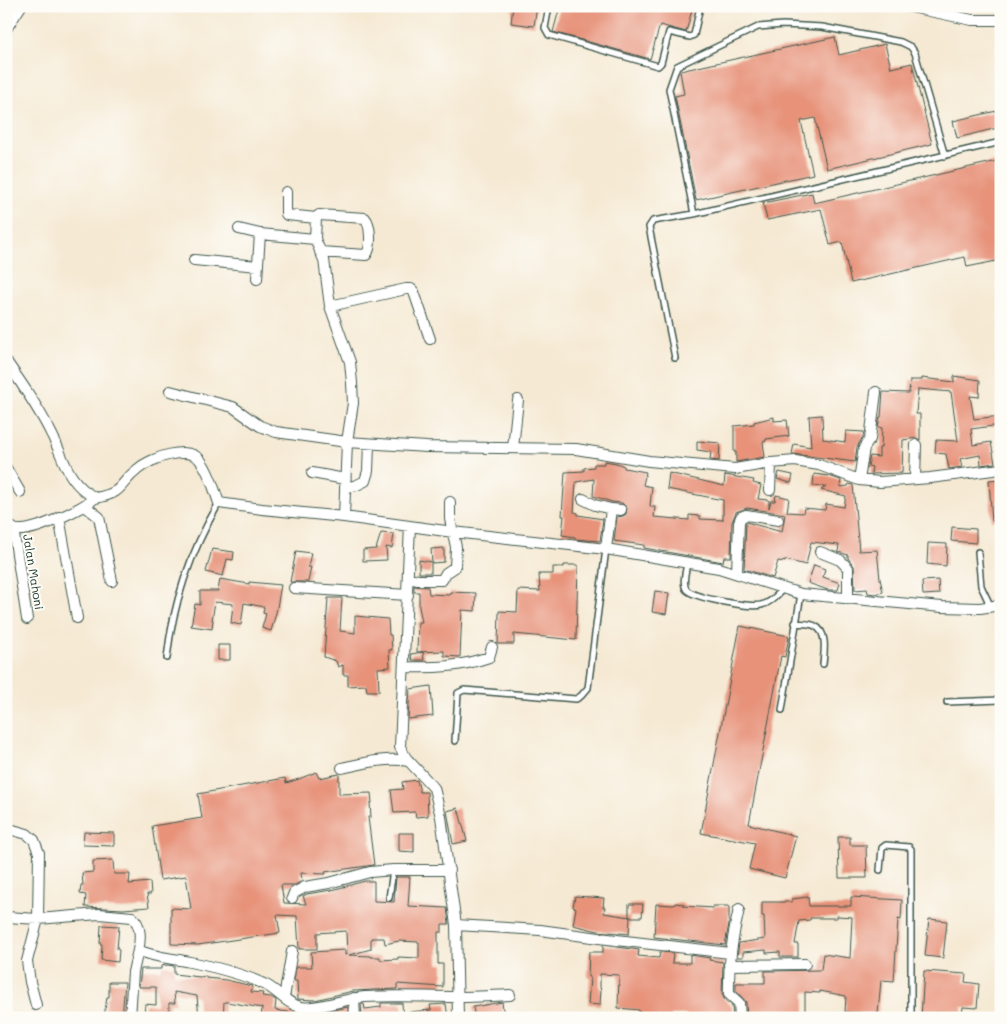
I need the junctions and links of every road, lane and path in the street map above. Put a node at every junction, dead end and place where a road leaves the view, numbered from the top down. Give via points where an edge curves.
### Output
1 (21, 6) edge
2 (549, 6) edge
3 (700, 6) edge
4 (906, 6) edge
5 (928, 8) edge
6 (1001, 20) edge
7 (6, 29) edge
8 (1001, 142) edge
9 (945, 156) junction
10 (286, 192) dead end
11 (694, 214) junction
12 (316, 218) junction
13 (238, 229) dead end
14 (260, 234) junction
15 (315, 239) junction
16 (320, 252) junction
17 (194, 260) dead end
18 (258, 266) junction
19 (257, 279) dead end
20 (330, 306) junction
21 (430, 339) dead end
22 (675, 358) dead end
23 (6, 361) edge
24 (170, 391) dead end
25 (876, 392) dead end
26 (518, 400) dead end
27 (347, 442) junction
28 (369, 444) junction
29 (916, 444) dead end
30 (513, 448) junction
31 (771, 463) junction
32 (6, 468) edge
33 (1001, 468) edge
34 (312, 473) dead end
35 (915, 479) junction
36 (859, 480) junction
37 (345, 483) junction
38 (770, 490) dead end
39 (20, 492) dead end
40 (95, 498) junction
41 (583, 499) dead end
42 (450, 502) dead end
43 (219, 503) junction
44 (85, 506) junction
45 (59, 517) junction
46 (344, 517) junction
47 (778, 520) dead end
48 (410, 526) junction
49 (10, 529) edge
50 (453, 532) junction
51 (606, 549) junction
52 (820, 552) dead end
53 (978, 552) dead end
54 (687, 562) junction
55 (737, 572) junction
56 (408, 578) junction
57 (112, 582) dead end
58 (294, 588) dead end
59 (784, 588) junction
60 (801, 594) junction
61 (408, 595) junction
62 (848, 599) junction
63 (996, 606) edge
64 (77, 618) dead end
65 (28, 619) dead end
66 (795, 622) junction
67 (492, 647) dead end
68 (167, 658) dead end
69 (823, 664) dead end
70 (404, 667) junction
71 (6, 676) edge
72 (6, 680) edge
73 (1001, 700) edge
74 (947, 702) dead end
75 (782, 710) dead end
76 (455, 741) dead end
77 (409, 761) junction
78 (342, 768) dead end
79 (6, 828) edge
80 (393, 870) junction
81 (449, 870) junction
82 (880, 870) dead end
83 (292, 898) dead end
84 (389, 898) dead end
85 (739, 909) dead end
86 (6, 917) edge
87 (38, 919) junction
88 (456, 925) junction
89 (138, 950) junction
90 (292, 950) dead end
91 (730, 953) junction
92 (805, 964) dead end
93 (729, 965) junction
94 (510, 996) dead end
95 (457, 997) junction
96 (284, 998) junction
97 (354, 998) junction
98 (36, 1005) dead end
99 (130, 1018) edge
100 (355, 1018) edge
101 (458, 1018) edge
102 (740, 1018) edge
103 (911, 1018) edge

1 - 7 street
2 - 3 lane via 545,28 549,35 658,66 668,32 694,35
4 - 5 street
5 - 6 street via 972,20
8 - 9 lane
9 - 11 lane
9 - 11 lane via 911,47 901,42 822,27 758,27 677,66 669,89
10 - 12 street via 287,215
11 - 22 lane via 653,221 649,227
12 - 15 street
12 - 16 street via 318,215 365,218 369,226 366,255
13 - 14 street
14 - 15 street
14 - 18 street
15 - 16 street
16 - 20 street via 326,269
17 - 18 street
18 - 19 street
20 - 21 street via 411,289
20 - 27 street via 350,362 353,403
23 - 40 street via 52,434 74,480
24 - 27 street via 233,407 260,426 276,432
25 - 36 street via 870,439 864,448
26 - 30 street
27 - 28 street
27 - 37 street
28 - 30 street
28 - 37 street via 365,480 357,485
29 - 35 street
30 - 31 street via 576,449 729,469
31 - 36 street via 795,461 819,465
31 - 38 street
32 - 39 street
33 - 35 street
34 - 37 street
35 - 36 street
37 - 46 street
40 - 43 street via 115,493 137,469 175,453 191,454 200,459
40 - 44 street
41 - 51 street via 616,510
42 - 50 street
43 - 46 street
43 - 68 lane via 202,532 188,569 170,629
44 - 45 street
44 - 57 street via 99,517
45 - 49 street via 32,528
45 - 64 street
46 - 48 street
47 - 55 street via 749,515 741,517
48 - 50 street
48 - 56 street
49 - 65 street, Jalan Mahoni
50 - 51 street
50 - 56 street via 455,567 442,580
51 - 54 street
51 - 76 lane via 585,692 576,699 464,690 458,693
52 - 62 street via 840,560 848,568
53 - 63 lane via 981,586
54 - 55 street
54 - 59 lane via 685,588 693,595 760,606
55 - 59 street
56 - 61 street
58 - 61 street
59 - 60 street
60 - 62 street
60 - 66 lane
61 - 70 street
62 - 63 street via 942,607
66 - 69 lane via 815,626 821,631
66 - 75 lane
67 - 70 street via 489,657 454,667
70 - 77 street via 400,747
71 - 72 street
73 - 74 lane
77 - 78 street via 380,760
77 - 81 street via 434,788
79 - 87 street via 27,834 34,840 39,853
80 - 81 street
80 - 83 street via 306,887 294,893
80 - 84 lane
81 - 88 street
82 - 103 lane via 882,848 886,845 911,849
85 - 91 street
86 - 87 street
87 - 89 street via 99,914 132,916 139,927
87 - 98 street via 27,961
88 - 91 street via 540,930
88 - 95 street
89 - 96 street via 150,956 246,977
89 - 99 street
90 - 96 street
91 - 93 street
92 - 93 street
93 - 102 street via 729,994 740,1003
94 - 95 street
95 - 97 street via 388,995
95 - 101 street
96 - 97 street via 308,1007
97 - 100 street

